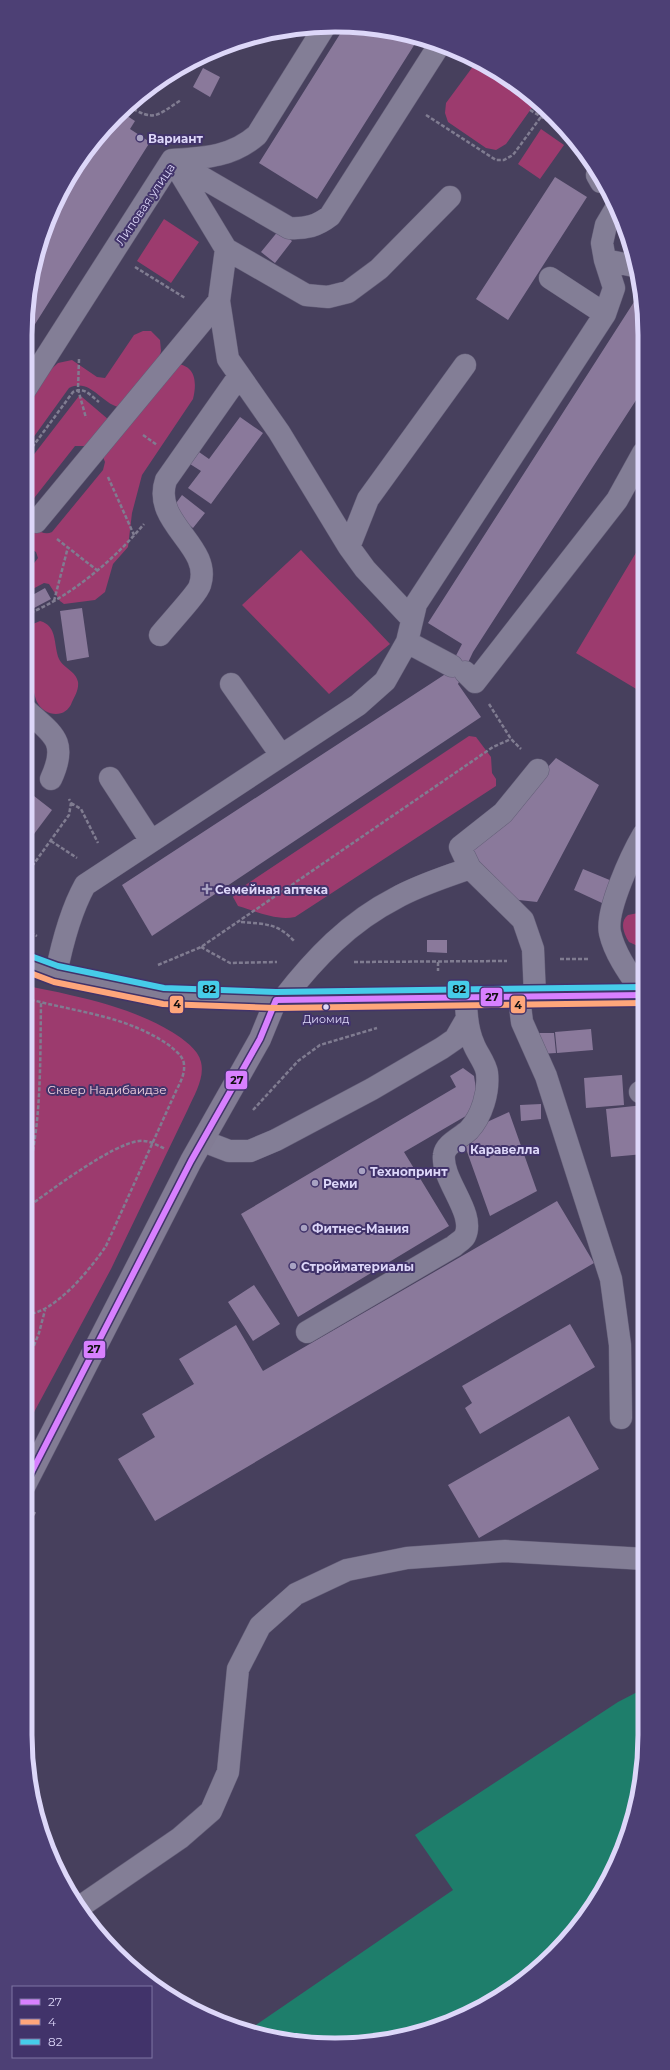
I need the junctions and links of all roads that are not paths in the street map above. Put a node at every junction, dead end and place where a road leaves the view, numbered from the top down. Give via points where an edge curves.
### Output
1 (321, 33) edge
2 (436, 50) edge
3 (172, 160) junction
4 (450, 197) dead end
5 (613, 214) edge
6 (226, 249) junction
7 (605, 260) junction
8 (630, 265) edge
9 (550, 278) dead end
10 (219, 301) junction
11 (604, 314) junction
12 (465, 365) dead end
13 (239, 376) junction
14 (32, 379) edge
15 (638, 462) edge
16 (36, 522) road end
17 (349, 547) junction
18 (411, 618) junction
19 (160, 635) dead end
20 (407, 642) junction
21 (231, 684) dead end
22 (32, 716) edge
23 (281, 755) junction
24 (532, 761) road end
25 (110, 778) dead end
26 (51, 779) dead end
27 (151, 841) junction
28 (638, 845) edge
29 (470, 868) junction
30 (32, 965) edge
31 (56, 974) junction
32 (638, 987) edge
33 (638, 995) edge
34 (527, 997) junction
35 (466, 998) junction
36 (279, 1000) junction
37 (466, 1020) junction
38 (203, 1141) junction
39 (307, 1332) dead end
40 (621, 1418) dead end
41 (32, 1471) edge
42 (638, 1559) edge
43 (84, 1904) edge

1 - 3 lane, Липовая улица via 257,135 245,146 199,159
2 - 3 lane via 330,216 319,225 304,229 289,228
3 - 6 lane
3 - 14 lane, Липовая улица
4 - 6 lane via 379,270 348,292 328,297 306,295
5 - 7 lane via 606,225 602,243
6 - 10 lane
7 - 8 lane
7 - 11 lane via 614,288
9 - 11 lane
10 - 13 lane via 228,359
10 - 16 lane
11 - 18 lane via 416,604
12 - 17 lane via 368,499
13 - 17 lane via 279,432
13 - 19 lane via 166,480 163,499 166,509 197,556 201,567 200,585
15 - 20 lane via 617,500 464,673
17 - 18 lane via 365,569
18 - 20 lane
20 - 23 lane via 386,681 358,705
21 - 23 lane
22 - 26 lane via 58,743 60,752
23 - 27 lane
24 - 29 lane via 503,812 460,847
25 - 27 lane
27 - 31 lane via 85,885 62,946
28 - 32 lane via 613,906 610,931 615,949
29 - 34 lane via 523,920 533,949
29 - 36 lane via 397,897 379,908 349,929 312,962
30 - 31 main road
31 - 36 main road via 163,996
33 - 34 main road
34 - 35 main road
34 - 40 lane via 522,1022 546,1076 611,1279 620,1345
35 - 36 main road
35 - 37 lane
36 - 38 main road
37 - 38 lane via 455,1039 442,1048 276,1140 250,1151 229,1151
37 - 39 lane via 473,1043 487,1072 484,1101 478,1119 444,1153 444,1166 467,1225 464,1236 454,1246
38 - 41 main road
42 - 43 lane via 505,1551 407,1558 347,1570 296,1594 260,1626 238,1669 228,1772 211,1811 180,1838

